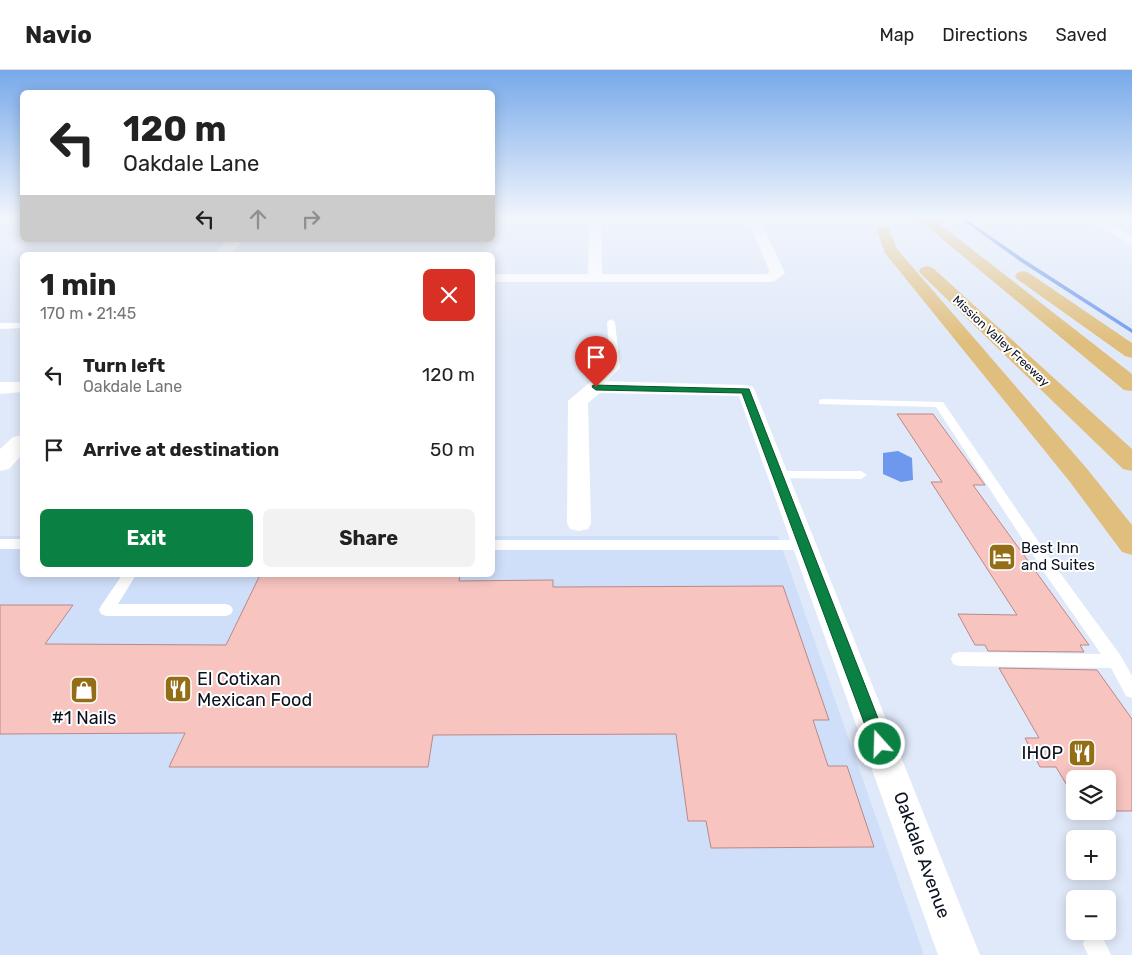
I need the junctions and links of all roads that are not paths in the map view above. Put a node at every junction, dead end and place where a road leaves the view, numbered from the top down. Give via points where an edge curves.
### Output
1 (594, 259) edge
2 (772, 259) edge
3 (898, 259) edge
4 (914, 259) edge
5 (975, 259) edge
6 (997, 259) edge
7 (495, 278) edge
8 (594, 278) junction
9 (611, 322) dead end
10 (0, 326) edge
11 (20, 326) edge
12 (1132, 352) edge
13 (1132, 385) edge
14 (20, 387) edge
15 (596, 387) junction
16 (0, 388) edge
17 (823, 402) dead end
18 (20, 444) edge
19 (0, 463) edge
20 (1132, 463) edge
21 (778, 475) junction
22 (861, 475) dead end
23 (579, 523) dead end
24 (0, 544) edge
25 (20, 544) edge
26 (495, 545) edge
27 (804, 545) junction
28 (1132, 545) edge
29 (128, 577) edge
30 (226, 610) dead end
31 (959, 659) dead end
32 (1115, 661) junction
33 (1132, 690) edge
34 (959, 955) edge

1 - 8 street
2 - 8 street via 778,273 770,278
3 - 28 highway, Mission Valley Freeway via 1079,476
4 - 20 highway, Mission Valley Freeway
5 - 13 highway
6 - 12 highway
7 - 8 street
9 - 15 lane via 615,368
10 - 11 lane
14 - 16 street
15 - 21 street, Oakdale Avenue via 746,391
15 - 23 street via 578,401
17 - 32 lane via 939,404
18 - 19 street
21 - 22 lane
21 - 27 street, Oakdale Avenue
24 - 25 lane
26 - 27 lane
27 - 34 street, Oakdale Avenue
29 - 30 lane via 106,610
31 - 32 lane
32 - 33 lane

